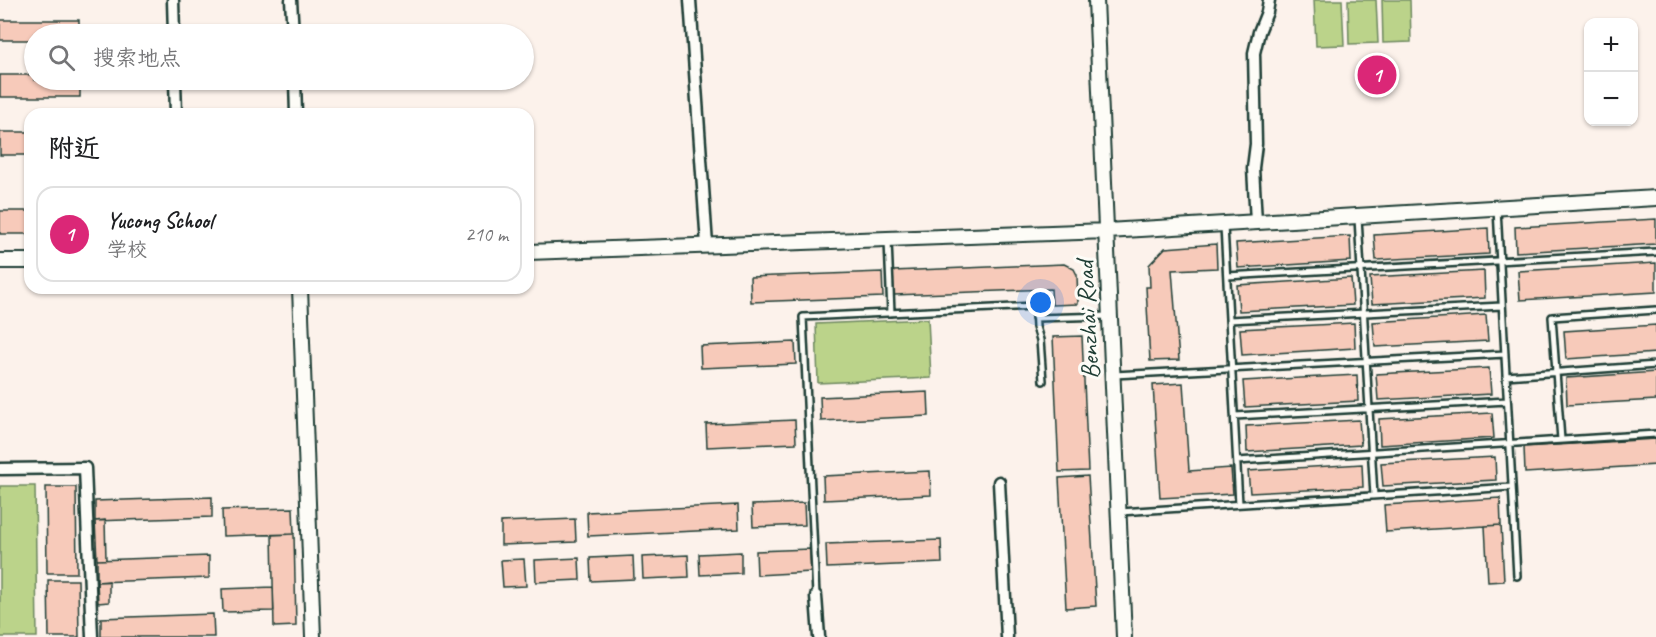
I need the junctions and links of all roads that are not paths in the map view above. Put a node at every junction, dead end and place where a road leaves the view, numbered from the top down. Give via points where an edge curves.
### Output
1 (173, 0) edge
2 (291, 0) edge
3 (690, 0) edge
4 (1096, 0) edge
5 (1269, 0) edge
6 (174, 24) edge
7 (292, 24) edge
8 (175, 90) edge
9 (295, 90) edge
10 (176, 108) edge
11 (296, 108) edge
12 (1656, 198) edge
13 (1497, 208) junction
14 (1358, 216) junction
15 (1256, 222) junction
16 (1224, 224) junction
17 (1107, 231) junction
18 (888, 239) junction
19 (707, 245) junction
20 (534, 252) edge
21 (1656, 252) edge
22 (0, 261) edge
23 (24, 261) edge
24 (1500, 261) junction
25 (1361, 268) junction
26 (1227, 276) junction
27 (300, 294) edge
28 (1502, 306) junction
29 (1656, 310) edge
30 (891, 313) junction
31 (1364, 313) junction
32 (1111, 316) junction
33 (1035, 318) junction
34 (1229, 320) junction
35 (1505, 354) junction
36 (1366, 361) junction
37 (1656, 365) edge
38 (1232, 369) junction
39 (1556, 372) junction
40 (1114, 375) junction
41 (1506, 376) junction
42 (1043, 381) dead end
43 (1507, 401) junction
44 (1369, 409) junction
45 (1235, 416) junction
46 (1656, 435) edge
47 (1561, 440) junction
48 (1509, 444) junction
49 (1372, 452) junction
50 (1237, 461) junction
51 (0, 469) edge
52 (999, 482) dead end
53 (1512, 488) junction
54 (1374, 496) junction
55 (1239, 504) junction
56 (1120, 512) junction
57 (1516, 576) dead end
58 (816, 596) joint
59 (92, 637) edge
60 (313, 637) edge
61 (819, 637) edge
62 (1007, 637) edge
63 (1124, 637) edge

1 - 6 street
2 - 7 street
3 - 19 street
4 - 17 street, Benzhai Road
5 - 15 street via 1254,53
8 - 10 street
9 - 11 street
12 - 13 street
13 - 14 street
13 - 24 lane
14 - 15 street
14 - 25 lane
15 - 16 street
16 - 17 street
16 - 26 lane
17 - 18 street
17 - 32 street, Benzhai Road
18 - 19 street
18 - 30 lane
19 - 20 street
21 - 24 lane
22 - 23 street
24 - 25 lane
24 - 28 lane
25 - 26 lane
25 - 31 lane
26 - 34 lane
27 - 60 street
28 - 31 lane
28 - 35 lane
29 - 39 lane via 1552,317
30 - 33 lane via 1035,306
30 - 58 lane via 803,317
31 - 34 lane
31 - 36 lane
32 - 33 lane
32 - 40 street, Benzhai Road
33 - 42 lane
34 - 38 lane
35 - 36 lane
35 - 41 lane
36 - 38 lane
36 - 44 lane
37 - 39 lane
38 - 40 lane
38 - 45 lane
39 - 41 lane
39 - 47 lane
40 - 56 street, Benzhai Road
41 - 43 lane
43 - 44 lane
43 - 48 lane
44 - 45 lane
44 - 49 lane
45 - 50 lane
46 - 47 lane
47 - 48 lane
48 - 49 lane
48 - 53 lane
49 - 50 lane
49 - 54 lane
50 - 55 lane
51 - 59 street via 85,468
52 - 62 street
53 - 54 lane
53 - 57 lane
54 - 55 lane
55 - 56 lane
56 - 63 street, Benzhai Road
58 - 61 street

